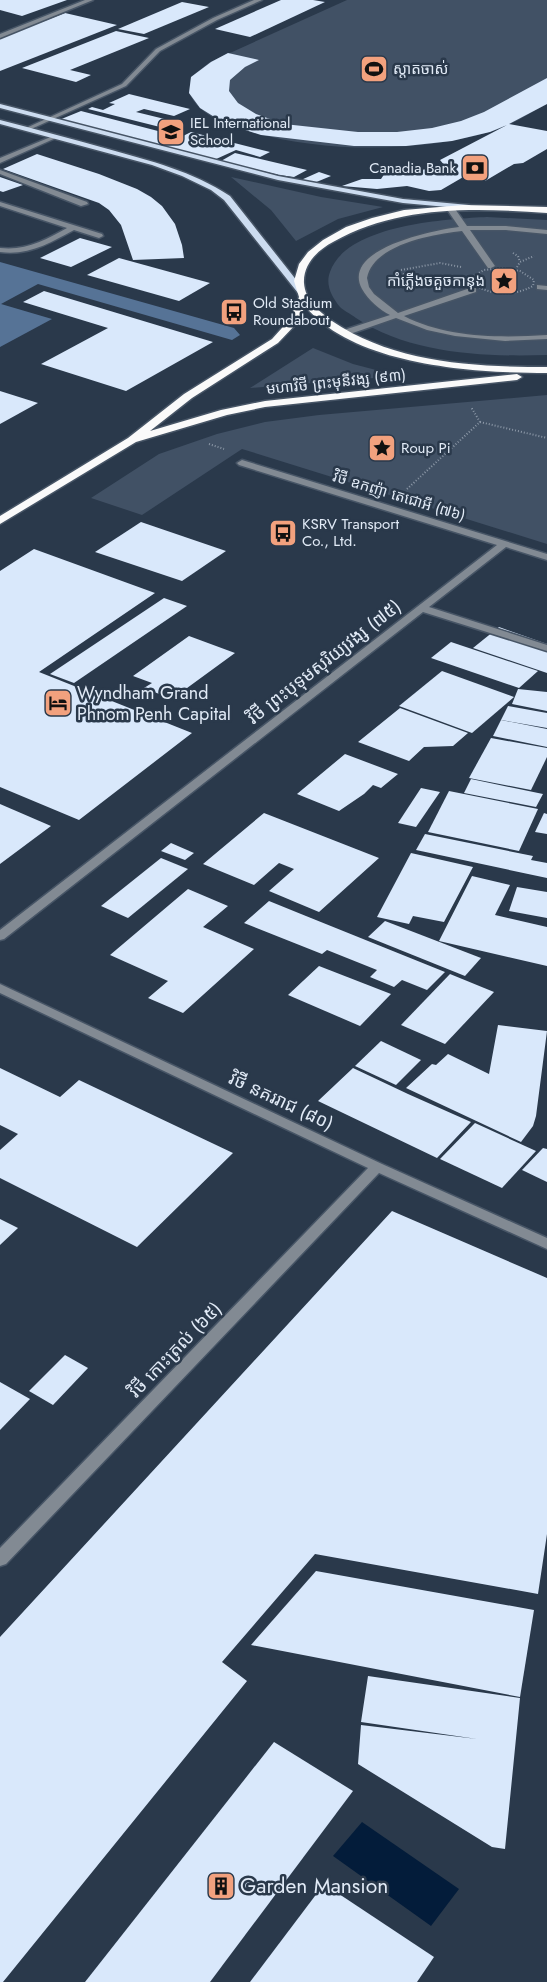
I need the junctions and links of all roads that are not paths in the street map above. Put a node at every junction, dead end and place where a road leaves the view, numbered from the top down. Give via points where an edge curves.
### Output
1 (90, 0) edge
2 (259, 0) edge
3 (0, 36) edge
4 (0, 106) edge
5 (50, 119) junction
6 (0, 122) edge
7 (79, 127) junction
8 (27, 129) junction
9 (55, 137) junction
10 (0, 162) edge
11 (0, 172) edge
12 (0, 204) edge
13 (84, 204) dead end
14 (469, 207) junction
15 (450, 208) junction
16 (547, 210) edge
17 (72, 228) junction
18 (465, 229) junction
19 (547, 232) edge
20 (99, 236) dead end
21 (0, 250) edge
22 (491, 266) dead end
23 (473, 290) dead end
24 (302, 295) junction
25 (396, 316) junction
26 (344, 333) junction
27 (547, 337) edge
28 (547, 372) edge
29 (132, 440) junction
30 (242, 463) dead end
31 (0, 521) edge
32 (504, 544) junction
33 (546, 556) edge
34 (421, 608) junction
35 (547, 648) edge
36 (0, 936) edge
37 (0, 988) edge
38 (376, 1167) junction
39 (547, 1244) edge
40 (0, 1560) edge

1 - 3 street
2 - 5 street via 158,50 124,86
4 - 5 main road
5 - 7 main road
5 - 8 street
6 - 8 main road
7 - 9 main road
7 - 14 main road via 336,190
8 - 9 main road
9 - 10 street
9 - 24 main road via 161,165 212,186 227,198
11 - 13 street
12 - 17 street
14 - 15 highway, មហាវិថី ព្រះមុនីវង្ស (៩៣)
14 - 16 highway, មហាវិថី ព្រះមុនីវង្ស (៩៣)
15 - 18 street
15 - 24 highway, មហាវិថី ព្រះមុនីវង្ស (៩៣) via 372,221 329,240 318,247 300,272
17 - 20 street
17 - 21 street via 27,250 15,253
18 - 19 street
18 - 22 street
18 - 25 street via 421,236 392,246 366,267 363,279 367,291 377,303
23 - 25 street
24 - 26 highway via 312,310
24 - 29 highway, មហាវិថី ព្រះមុនីវង្ស (៩៣) via 295,320 275,341 188,396
25 - 26 street
25 - 27 street via 442,331 471,336 502,339
26 - 28 highway via 397,353 444,364
28 - 29 highway, មហាវិថី ព្រះមុនីវង្ស (៩៣) via 265,404 225,412
29 - 31 highway, មហាវិថី ព្រះមុនីវង្ស (៩៣)
30 - 32 street, វិថី ឧកញ៉ា តេជោអី (៧៦)
32 - 33 street, វិថី ឧកញ៉ា តេជោអី (៧៦)
32 - 34 street, វិថី ព្រះបុទុមសុរិយ្យវង្ស (៧៥)
34 - 35 street
34 - 36 street, វិថី ព្រះបុទុមសុរិយ្យវង្ស (៧៥)
37 - 38 street, វិថី នគររាជ (៨០)
38 - 39 street, វិថី នគររាជ (៨០)
38 - 40 street, វិថី កោះត្រល់ (៦៥)

